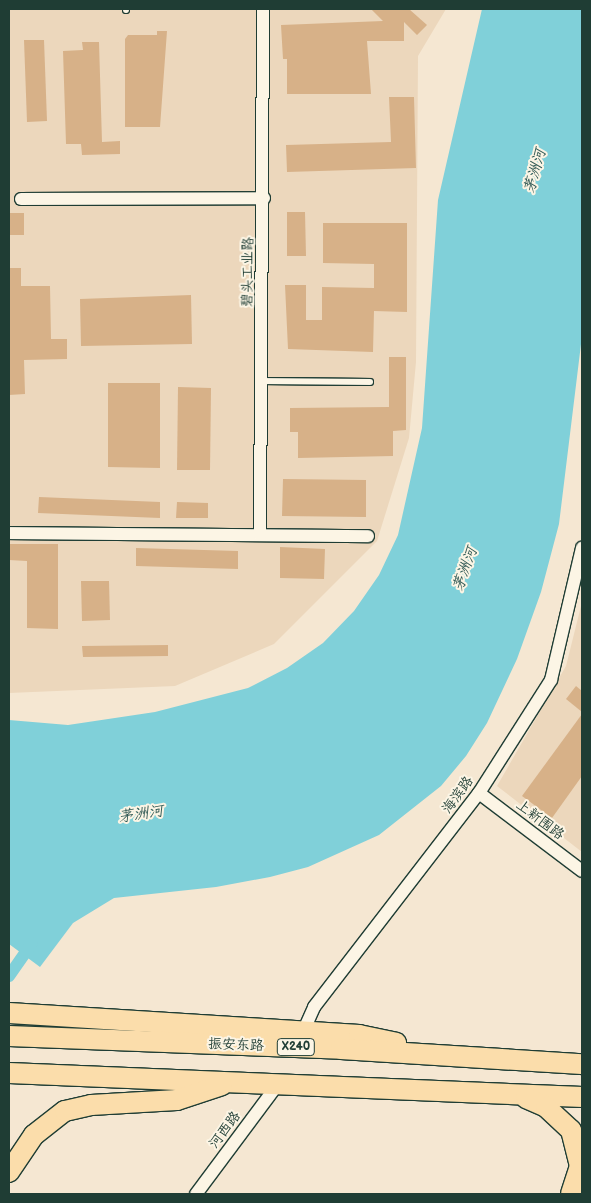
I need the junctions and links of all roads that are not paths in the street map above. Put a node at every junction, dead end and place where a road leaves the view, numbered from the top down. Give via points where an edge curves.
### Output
1 (263, 9) edge
2 (264, 198) junction
3 (21, 199) dead end
4 (262, 381) junction
5 (370, 382) dead end
6 (9, 533) edge
7 (260, 535) junction
8 (368, 536) dead end
9 (582, 548) edge
10 (479, 793) junction
11 (582, 871) edge
12 (9, 1013) edge
13 (303, 1032) junction
14 (9, 1036) edge
15 (444, 1055) junction
16 (582, 1064) edge
17 (9, 1073) edge
18 (230, 1082) junction
19 (278, 1084) junction
20 (509, 1094) junction
21 (582, 1097) edge
22 (9, 1172) edge
23 (196, 1194) edge
24 (571, 1194) edge

1 - 2 street, 碧头工业路
2 - 3 street
2 - 4 street, 碧头工业路
4 - 5 lane
4 - 7 street, 碧头工业路
6 - 7 street
7 - 8 street
9 - 10 street, 海滨路 via 551,680
10 - 11 street, 上新围路
10 - 13 street, 海滨路 via 314,1007
12 - 13 main road
13 - 15 main road via 370,1037
14 - 15 main road, 振安东路 / X240
15 - 16 main road, 振安东路 / X240
17 - 18 main road
18 - 19 main road
18 - 22 main road via 177,1100 78,1107 54,1117 34,1134
19 - 20 main road
19 - 23 street, 河西路
20 - 21 main road
20 - 24 main road via 546,1107 572,1130 580,1166

